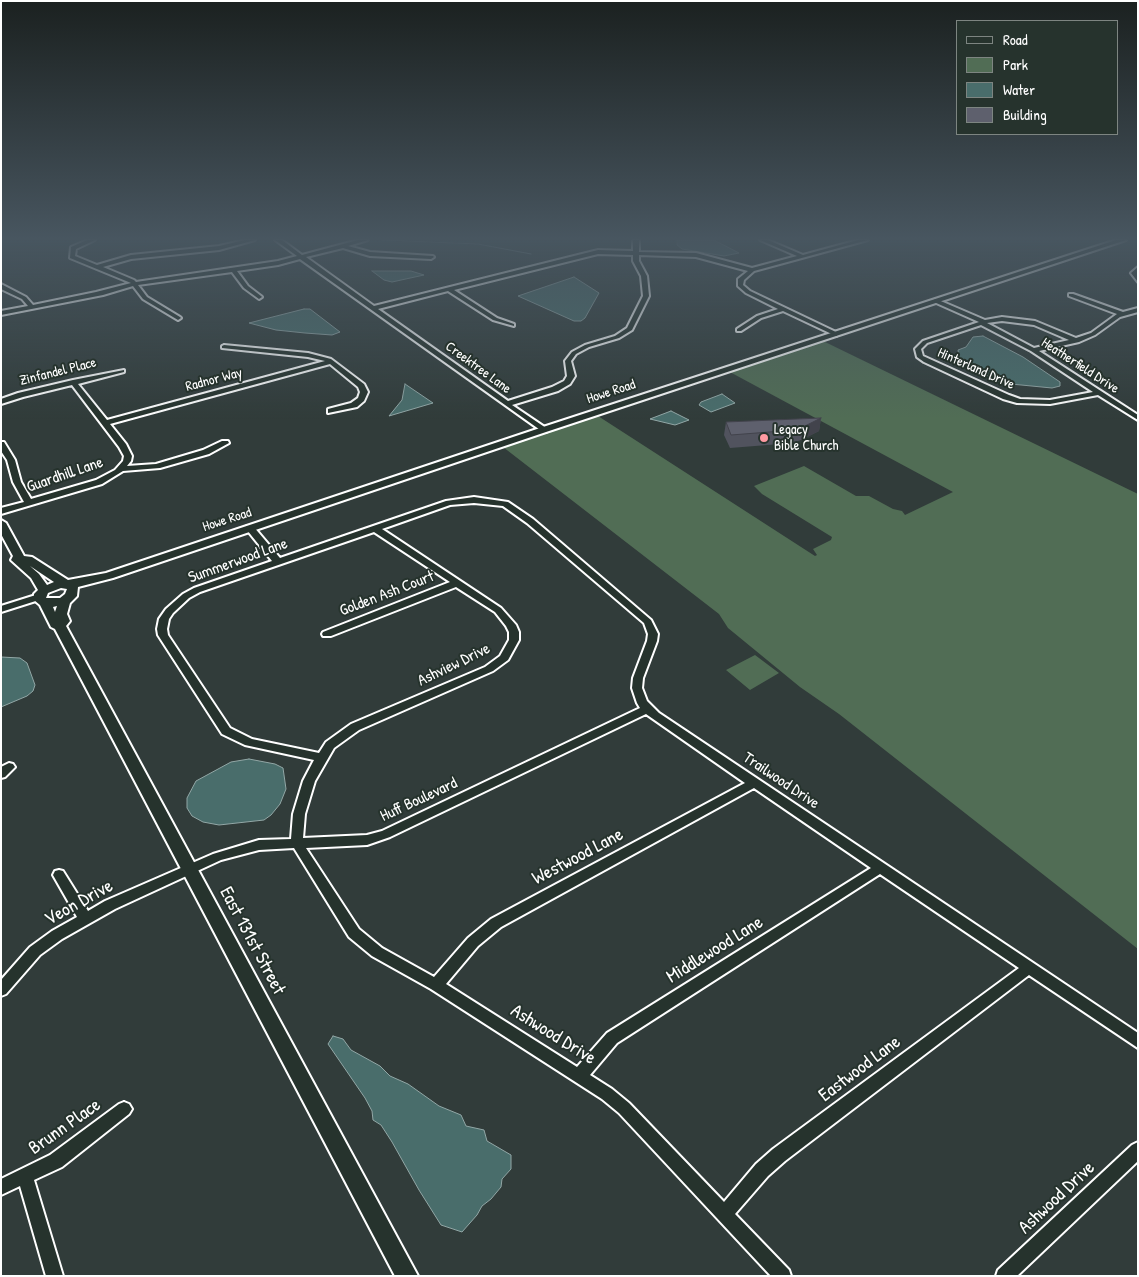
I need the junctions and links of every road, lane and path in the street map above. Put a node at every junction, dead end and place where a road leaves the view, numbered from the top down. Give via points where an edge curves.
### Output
1 (25, 300) edge
2 (65, 300) edge
3 (149, 300) edge
4 (362, 300) edge
5 (407, 300) edge
6 (466, 300) edge
7 (645, 300) edge
8 (763, 300) edge
9 (939, 300) edge
10 (1083, 300) edge
11 (932, 302) junction
12 (31, 306) junction
13 (373, 308) junction
14 (783, 310) junction
15 (1138, 310) edge
16 (1, 313) edge
17 (1122, 314) junction
18 (178, 318) dead end
19 (981, 323) junction
20 (512, 325) dead end
21 (738, 330) dead end
22 (836, 334) junction
23 (1077, 341) junction
24 (224, 348) dead end
25 (1033, 350) junction
26 (330, 362) junction
27 (122, 372) dead end
28 (73, 382) junction
29 (1099, 393) junction
30 (1, 402) edge
31 (507, 404) junction
32 (331, 411) dead end
33 (1138, 418) edge
34 (105, 423) junction
35 (543, 430) junction
36 (1, 444) edge
37 (225, 444) dead end
38 (122, 468) junction
39 (30, 503) junction
40 (1, 511) edge
41 (1, 523) edge
42 (250, 528) junction
43 (374, 528) junction
44 (19, 556) junction
45 (278, 562) junction
46 (457, 583) junction
47 (68, 591) junction
48 (42, 597) junction
49 (1, 609) edge
50 (60, 626) junction
51 (327, 634) dead end
52 (647, 709) junction
53 (321, 758) junction
54 (754, 783) junction
55 (297, 843) junction
56 (880, 868) junction
57 (190, 870) junction
58 (59, 875) dead end
59 (85, 918) junction
60 (1029, 968) junction
61 (436, 985) junction
62 (1, 990) edge
63 (1138, 1041) edge
64 (580, 1075) junction
65 (124, 1109) dead end
66 (1138, 1150) edge
67 (25, 1177) junction
68 (1, 1188) edge
69 (724, 1214) junction
70 (55, 1276) edge
71 (407, 1276) edge
72 (783, 1276) edge
73 (1004, 1276) edge

1 - 12 street
2 - 12 street
3 - 18 street
4 - 13 street, Creektree Lane
5 - 13 street
6 - 20 street
7 - 31 street via 630,329 574,353 568,360 571,376 567,382
8 - 14 street
9 - 11 street, Howe Road
10 - 17 street
11 - 19 street, Heatherfield Drive
11 - 22 street, Howe Road
12 - 16 street
13 - 31 street, Creektree Lane
14 - 21 street via 759,317
14 - 22 street
15 - 17 street
17 - 23 street
19 - 23 street via 1002,319 1028,322
19 - 25 street, Heatherfield Drive
19 - 29 street, Hinterland Drive via 924,342 918,346 919,354 926,361 1020,402 1050,402
22 - 35 street, Howe Road
23 - 25 street
24 - 26 street via 308,355
25 - 29 street, Heatherfield Drive
26 - 32 street via 361,386 364,392 354,405
26 - 34 street, Radnor Way
27 - 28 street, Zinfandel Place
28 - 30 street, Zinfandel Place
28 - 34 street, Guardhill Lane
29 - 33 street, Heatherfield Drive
31 - 35 street, Creektree Lane
34 - 38 street, Guardhill Lane via 126,452 127,461
35 - 42 street, Howe Road
36 - 39 street
37 - 38 street via 156,466
38 - 39 street, Guardhill Lane via 99,482
39 - 40 street, Guardhill Lane
41 - 44 street, East 131st Street
42 - 45 street
42 - 47 street, Howe Road
43 - 45 street, Summerwood Lane
43 - 46 street, Ashview Drive
43 - 52 street, Summerwood Lane via 449,503 474,500 495,501 525,516 648,622 653,634 652,642 637,688
44 - 47 street, East 131st Street via 25,557
44 - 48 street, East 131st Street via 17,560 35,576
45 - 53 street, Summerwood Lane via 186,596 164,619 163,635 226,731 249,742
46 - 51 street, Golden Ash Court
46 - 53 street, Ashview Drive via 508,620 514,640 504,658 489,669 355,727 330,745
47 - 48 street
47 - 48 street via 54,585
47 - 50 street via 61,614 64,621
48 - 49 street
48 - 50 street, East 131st Street via 55,624
50 - 57 street, East 131st Street
52 - 54 street, Trailwood Drive
52 - 55 street, Huff Boulevard via 386,834 367,840
53 - 55 street, Ashview Drive via 309,781 299,814
54 - 56 street, Trailwood Drive
54 - 61 street, Westwood Lane via 496,923 473,942
55 - 57 street, Huff Boulevard via 242,849
55 - 61 street, Ashwood Drive via 354,933 377,952
56 - 60 street, Trailwood Drive
56 - 64 street, Middlewood Lane via 612,1038
57 - 59 street, Veon Drive
57 - 71 street, East 131st Street
58 - 59 street
59 - 62 street, Veon Drive via 35,951
60 - 63 street, Trailwood Drive
60 - 69 street, Eastwood Lane via 779,1154
61 - 64 street, Ashwood Drive
64 - 69 street, Ashwood Drive via 624,1108
65 - 67 street, Brunn Place via 71,1151
66 - 73 street, Ashwood Drive
67 - 68 street, Brunn Place
67 - 70 street
69 - 72 street, Ashwood Drive

